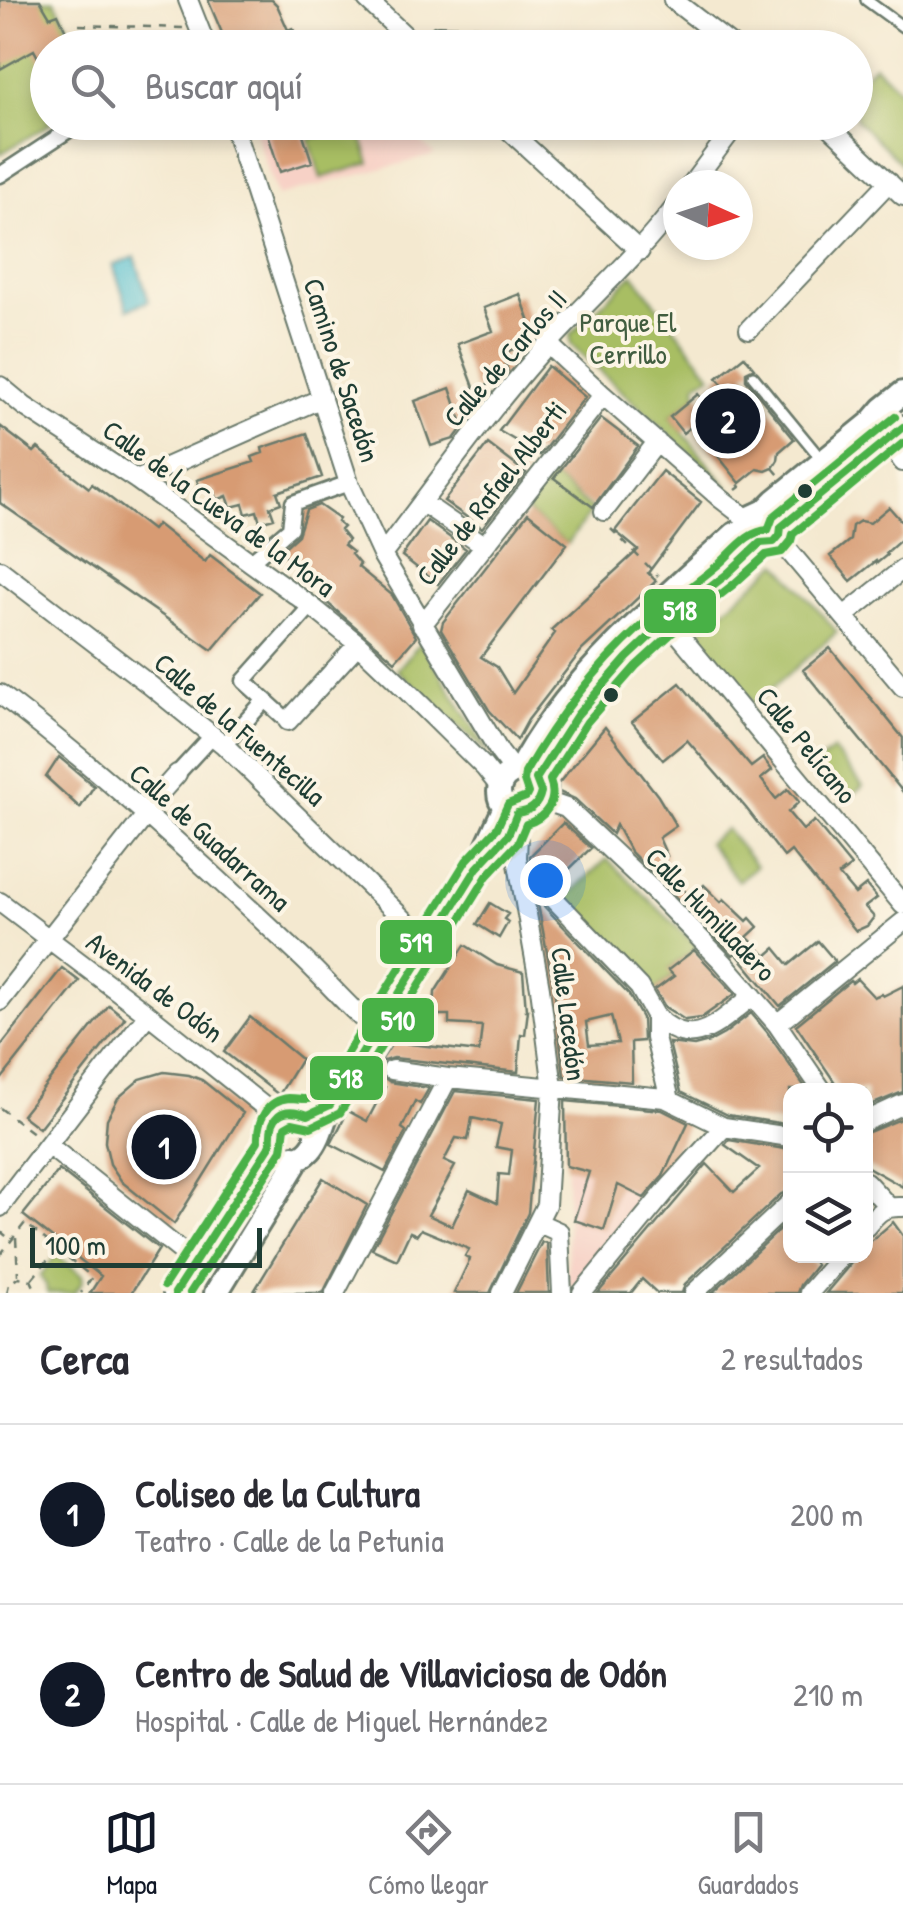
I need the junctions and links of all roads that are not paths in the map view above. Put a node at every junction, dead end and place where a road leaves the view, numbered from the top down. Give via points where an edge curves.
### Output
1 (188, 0) edge
2 (366, 0) edge
3 (866, 0) edge
4 (681, 2) edge
5 (903, 27) edge
6 (198, 30) edge
7 (398, 30) edge
8 (714, 30) edge
9 (53, 140) edge
10 (238, 140) edge
11 (520, 140) edge
12 (725, 140) edge
13 (845, 140) edge
14 (702, 170) edge
15 (0, 175) edge
16 (889, 182) junction
17 (903, 196) edge
18 (663, 222) edge
19 (640, 251) junction
20 (749, 329) dead end
21 (548, 344) junction
22 (752, 376) dead end
23 (0, 386) edge
24 (903, 393) edge
25 (603, 395) junction
26 (322, 398) junction
27 (895, 434) edge
28 (658, 442) junction
29 (823, 462) junction
30 (903, 462) edge
31 (137, 480) junction
32 (349, 483) junction
33 (423, 503) junction
34 (604, 511) dead end
35 (764, 528) junction
36 (484, 546) junction
37 (382, 555) junction
38 (250, 562) junction
39 (903, 569) edge
40 (0, 570) edge
41 (312, 606) junction
42 (844, 616) junction
43 (668, 620) junction
44 (422, 625) junction
45 (358, 644) junction
46 (903, 687) edge
47 (0, 694) edge
48 (265, 700) junction
49 (288, 721) joint
50 (218, 740) junction
51 (178, 774) joint
52 (519, 793) junction
53 (145, 814) junction
54 (493, 850) junction
55 (517, 858) junction
56 (477, 868) junction
57 (524, 894) junction
58 (0, 902) edge
59 (903, 905) edge
60 (903, 922) edge
61 (47, 940) junction
62 (430, 945) junction
63 (753, 996) junction
64 (0, 1001) edge
65 (148, 1014) junction
66 (655, 1015) junction
67 (777, 1024) junction
68 (375, 1030) junction
69 (392, 1070) dead end
70 (448, 1078) junction
71 (817, 1083) edge
72 (553, 1088) junction
73 (670, 1100) junction
74 (903, 1104) edge
75 (319, 1110) junction
76 (276, 1116) junction
77 (873, 1118) edge
78 (724, 1127) junction
79 (783, 1136) edge
80 (271, 1144) junction
81 (48, 1145) junction
82 (294, 1158) junction
83 (873, 1188) edge
84 (896, 1206) edge
85 (0, 1207) edge
86 (783, 1210) edge
87 (873, 1219) edge
88 (539, 1223) junction
89 (195, 1262) junction
90 (835, 1263) edge
91 (225, 1290) edge
92 (176, 1293) edge
93 (335, 1293) edge
94 (502, 1293) edge
95 (562, 1293) edge
96 (582, 1293) edge
97 (694, 1293) edge
98 (809, 1293) edge

1 - 6 street
2 - 7 street
3 - 5 lane
4 - 8 street
9 - 15 street
10 - 26 street, Camino de Sacedón
11 - 19 street
12 - 14 street
13 - 16 street
16 - 17 street
16 - 20 street
18 - 19 street, Calle de Carlos II
19 - 21 street, Calle de Carlos II
21 - 25 street
21 - 33 street, Calle de Carlos II
22 - 29 lane
23 - 31 street, Calle de la Cueva de la Mora
24 - 29 street
25 - 28 street
25 - 36 street, Calle de Rafael Alberti
26 - 31 street
26 - 32 street, Camino de Sacedón
27 - 30 street
27 - 35 street
28 - 34 street
28 - 35 street
29 - 35 street via 776,500
31 - 38 street, Calle de la Cueva de la Mora
32 - 37 street, Camino de Sacedón
32 - 38 street via 293,503 290,528
33 - 36 street
33 - 37 street, Calle de Carlos II
35 - 42 street
35 - 43 street
35 - 52 street via 735,534 596,664 538,738
36 - 44 street, Calle de Rafael Alberti
37 - 44 street, Camino de Sacedón
38 - 41 street, Calle de la Cueva de la Mora
39 - 42 street
40 - 50 street, Calle de la Fuentecilla
41 - 45 street, Calle de la Cueva de la Mora
41 - 48 street via 244,682
42 - 46 street
43 - 52 street via 600,686
43 - 59 street, Calle Pelícano
44 - 52 street, Camino de Sacedón
45 - 49 street
45 - 52 street, Calle de la Cueva de la Mora
47 - 53 street, Calle de Guadarrama
48 - 49 street
48 - 50 street
50 - 51 street
50 - 62 street, Calle de la Fuentecilla
51 - 53 street
52 - 54 street via 508,835
52 - 55 street, Calle Lacedón
52 - 56 street
52 - 63 street, Calle Humilladero via 566,808
53 - 61 street
53 - 68 street, Calle de Guadarrama
54 - 55 street
54 - 56 street
55 - 57 street, Calle Lacedón
56 - 62 street
57 - 66 street via 538,881 639,987
57 - 72 street, Calle Lacedón
58 - 61 street, Avenida de Odón
60 - 67 street
61 - 64 street
61 - 65 street, Avenida de Odón
62 - 68 street
63 - 66 street via 706,1031 686,1034
63 - 67 street, Calle Humilladero
65 - 76 street, Avenida de Odón
65 - 81 street
66 - 73 street
67 - 71 street, Calle Humilladero
68 - 75 street
69 - 70 street
70 - 72 street
70 - 93 street
72 - 73 street
72 - 88 street, Calle Lacedón via 546,1206
73 - 78 street
74 - 77 street
75 - 76 street
75 - 82 street via 316,1139
76 - 80 street
78 - 79 street
78 - 96 street
80 - 82 street
80 - 89 street
81 - 85 street
81 - 89 street
82 - 91 street
83 - 84 street
84 - 87 street
86 - 97 street
88 - 94 street, Calle Lacedón
88 - 95 street via 559,1232
89 - 92 street
90 - 98 street

